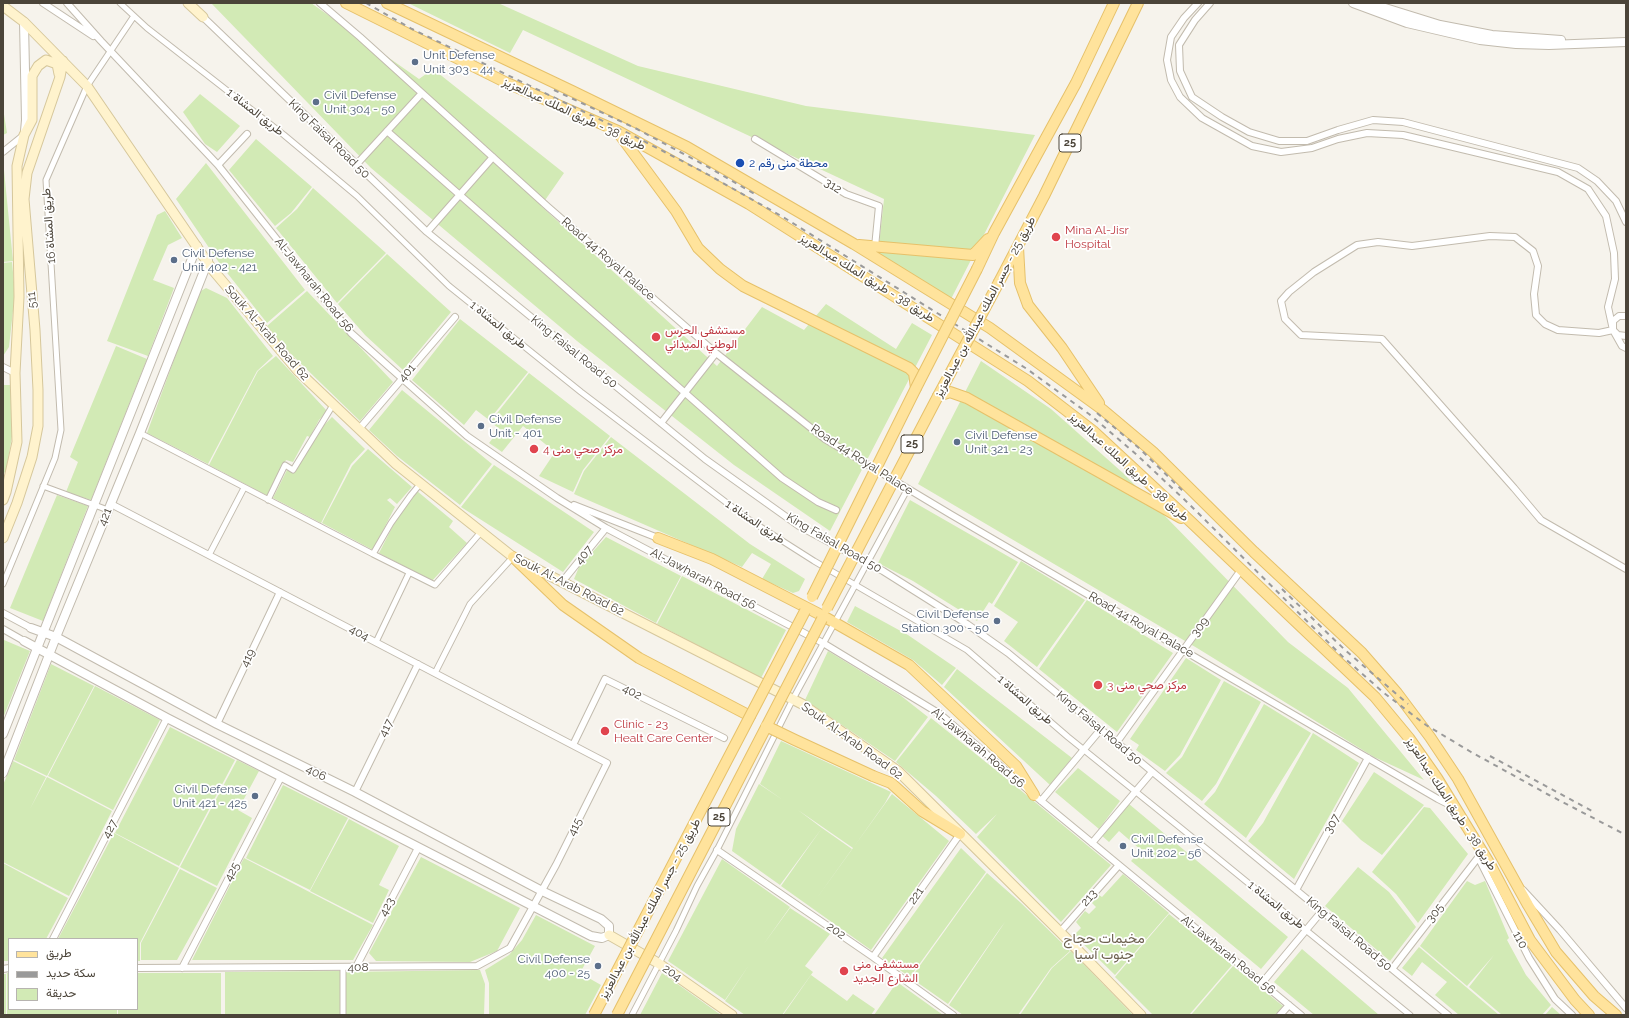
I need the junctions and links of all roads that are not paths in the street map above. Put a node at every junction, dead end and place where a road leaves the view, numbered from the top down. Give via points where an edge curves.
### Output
1 (43, 3) edge
2 (67, 3) edge
3 (120, 3) edge
4 (188, 3) edge
5 (320, 3) edge
6 (346, 3) edge
7 (388, 3) edge
8 (1114, 3) edge
9 (1138, 3) edge
10 (1198, 3) edge
11 (1210, 3) edge
12 (1353, 3) edge
13 (1369, 3) edge
14 (3, 6) edge
15 (134, 16) junction
16 (203, 17) joint
17 (24, 22) junction
18 (1626, 38) edge
19 (101, 41) junction
20 (1626, 42) edge
21 (110, 52) junction
22 (63, 61) junction
23 (60, 77) junction
24 (87, 86) junction
25 (422, 92) junction
26 (386, 131) junction
27 (618, 132) junction
28 (24, 134) junction
29 (247, 134) dead end
30 (755, 138) dead end
31 (3, 152) edge
32 (494, 158) junction
33 (218, 165) junction
34 (356, 165) junction
35 (460, 196) junction
36 (1626, 222) edge
37 (427, 232) junction
38 (994, 234) junction
39 (854, 244) junction
40 (197, 246) junction
41 (1018, 246) junction
42 (875, 247) junction
43 (208, 261) junction
44 (1626, 316) edge
45 (455, 317) dead end
46 (1613, 330) junction
47 (1626, 336) edge
48 (1626, 348) edge
49 (716, 353) junction
50 (3, 367) edge
51 (15, 373) junction
52 (403, 378) junction
53 (916, 388) junction
54 (684, 393) junction
55 (938, 396) junction
56 (333, 405) junction
57 (1103, 410) junction
58 (661, 423) junction
59 (359, 429) junction
60 (140, 433) junction
61 (421, 483) junction
62 (43, 486) junction
63 (244, 488) junction
64 (907, 490) junction
65 (4, 494) edge
66 (557, 498) junction
67 (268, 500) junction
68 (94, 505) junction
69 (110, 507) junction
70 (836, 510) dead end
71 (1194, 525) junction
72 (606, 528) junction
73 (481, 532) junction
74 (3, 538) edge
75 (658, 538) joint
76 (373, 554) junction
77 (209, 555) junction
78 (513, 557) junction
79 (867, 563) junction
80 (1626, 569) edge
81 (1241, 570) junction
82 (410, 573) junction
83 (562, 582) junction
84 (3, 584) edge
85 (856, 584) junction
86 (280, 592) junction
87 (806, 609) junction
88 (3, 613) edge
89 (824, 614) junction
90 (835, 623) junction
91 (31, 628) joint
92 (3, 629) edge
93 (43, 634) junction
94 (56, 638) junction
95 (24, 641) joint
96 (376, 642) junction
97 (823, 643) junction
98 (36, 648) junction
99 (1183, 650) junction
100 (49, 655) junction
101 (418, 664) junction
102 (435, 673) junction
103 (793, 699) junction
104 (750, 716) junction
105 (167, 718) junction
106 (217, 724) junction
107 (766, 726) junction
108 (1101, 729) junction
109 (3, 734) edge
110 (724, 738) dead end
111 (1117, 742) junction
112 (572, 745) junction
113 (1084, 750) junction
114 (1368, 758) junction
115 (607, 763) joint
116 (1152, 772) junction
117 (3, 773) edge
118 (281, 777) junction
119 (1136, 791) junction
120 (355, 792) junction
121 (1038, 798) junction
122 (1454, 806) junction
123 (960, 834) junction
124 (1092, 843) junction
125 (418, 848) junction
126 (717, 850) junction
127 (1480, 855) junction
128 (1119, 865) junction
129 (1515, 881) junction
130 (1296, 890) junction
131 (542, 891) junction
132 (533, 907) junction
133 (1322, 911) junction
134 (1307, 930) junction
135 (1060, 932) junction
136 (609, 935) junction
137 (54, 938) edge
138 (873, 957) junction
139 (658, 963) junction
140 (343, 967) junction
141 (356, 967) junction
142 (138, 968) edge
143 (182, 968) junction
144 (1392, 969) junction
145 (1262, 982) junction
146 (1289, 1005) junction
147 (1626, 1008) edge
148 (343, 1015) edge
149 (594, 1015) edge
150 (617, 1015) edge
151 (632, 1015) edge
152 (732, 1015) edge
153 (953, 1015) edge
154 (1141, 1015) edge
155 (1280, 1015) edge
156 (1301, 1015) edge
157 (1410, 1015) edge
158 (1448, 1015) edge
159 (1572, 1015) edge
160 (1589, 1015) edge
161 (1616, 1015) edge

1 - 19 street
2 - 19 street
3 - 15 street, طريق المشاة 1
4 - 16 main road
5 - 25 street, Road 44 Royal Palace
6 - 27 main road, طريق 38 - طريق الملك عبدالعزيز via 507,83
7 - 39 main road, طريق 38 - طريق الملك عبدالعزيز via 572,90 687,148
8 - 38 main road, 25 via 1076,84
9 - 41 main road, طريق 25 - جسر الملك عبدالله بن عبدالعزيز / 25
10 - 46 street via 1171,37 1167,60 1171,80 1180,98 1202,118 1252,146 1281,152 1312,148 1367,133 1403,135 1558,172 1588,189 1606,216 1614,253 1615,279 1608,307
11 - 36 street via 1179,45 1180,71 1192,97 1249,132 1280,141 1307,141 1373,120 1402,122 1578,168 1616,201
12 - 20 street via 1407,24 1480,40 1549,45
13 - 18 street via 1440,25 1492,35 1570,41
14 - 17 main road, Souk Al-Arab Road 62
15 - 21 street, طريق المشاة 16
15 - 85 street, طريق المشاة 1 via 357,196 449,286 581,392 748,519
16 - 34 street, King Faisal Road 50
17 - 22 main road, Souk Al-Arab Road 62
17 - 28 street, 511
19 - 21 street, Al-Jawharah Road 56
21 - 24 street, طريق المشاة 16
21 - 33 street, Al-Jawharah Road 56
22 - 23 main road, 511
22 - 24 main road, Souk Al-Arab Road 62
23 - 28 main road via 56,64 46,60 38,66 32,76 32,120
23 - 74 main road, 511 via 27,173 24,199 35,338 38,426 18,503
24 - 40 main road, Souk Al-Arab Road 62
24 - 62 street, طريق المشاة 16 via 46,180 61,430 55,458
25 - 26 street
25 - 32 street, Road 44 Royal Palace
26 - 34 street
26 - 35 street
27 - 53 main road via 676,211 698,248 720,269 742,286 909,368 914,374
27 - 71 main road, طريق 38 - طريق الملك عبدالعزيز via 749,204 1028,381 1093,431
28 - 31 street
28 - 51 main road, 511 via 17,166 19,297
29 - 33 street
30 - 42 street, 312 via 846,194 879,206
32 - 35 street
32 - 49 street, Road 44 Royal Palace
33 - 52 street, Al-Jawharah Road 56 via 352,333
34 - 37 street, King Faisal Road 50
35 - 37 street
35 - 54 street
37 - 58 street, King Faisal Road 50
38 - 42 main road via 973,255
38 - 53 main road, طريق 25 - جسر الملك عبدالله بن عبدالعزيز / 25, bridge
39 - 42 main road
39 - 57 main road, طريق 38 - طريق الملك عبدالعزيز via 990,328
40 - 43 main road, Souk Al-Arab Road 62
40 - 68 street
41 - 55 main road, طريق 25 - جسر الملك عبدالله بن عبدالعزيز / 25, bridge
41 - 57 main road via 1020,283 1028,305 1062,348
43 - 56 main road, Souk Al-Arab Road 62 via 298,371
43 - 60 street, 421
44 - 46 street via 1619,316 1613,321
45 - 52 street, 401
46 - 47 street via 1618,336
46 - 48 street via 1622,346
46 - 80 street via 1599,333 1558,330 1545,324 1536,315 1534,294 1538,266 1534,251 1515,237 1490,236 1412,246 1378,242 1357,245 1314,272 1289,292 1281,302 1285,319 1301,335 1382,339 1540,520
49 - 54 street
49 - 64 street, Road 44 Royal Palace via 825,439
50 - 51 street
51 - 65 main road, 511 via 17,442
52 - 59 street, 401
52 - 66 street, Al-Jawharah Road 56 via 467,436
53 - 87 main road, طريق 25 - جسر الملك عبدالله بن عبدالعزيز / 25, bridge
54 - 58 street
54 - 70 street via 782,478 818,502
55 - 71 main road via 950,392 967,398
55 - 89 main road, طريق 25 - جسر الملك عبدالله بن عبدالعزيز / 25, bridge
56 - 59 main road, Souk Al-Arab Road 62
56 - 67 street via 293,470 285,466
57 - 129 main road, طريق 38 - طريق الملك عبدالعزيز via 1153,452 1254,552 1362,653 1398,693 1458,779
58 - 79 street, King Faisal Road 50 via 705,459 800,526
59 - 61 main road, Souk Al-Arab Road 62 via 396,464
60 - 63 street
60 - 69 street, 421
61 - 73 main road, Souk Al-Arab Road 62
61 - 76 street via 391,523
62 - 68 street
62 - 84 street, طريق المشاة 16
63 - 67 street
63 - 77 street
64 - 79 street
64 - 99 street, Road 44 Royal Palace
66 - 72 street, Al-Jawharah Road 56
66 - 75 street, Al-Jawharah Road 56
67 - 76 street
68 - 69 street
68 - 93 street
69 - 77 street, 404
69 - 94 street, 421
71 - 81 main road, طريق 38 - طريق الملك عبدالعزيز
72 - 83 street, 407
72 - 97 street, Al-Jawharah Road 56
73 - 78 main road, Souk Al-Arab Road 62
73 - 82 street via 435,585
75 - 87 main road via 712,559
76 - 82 street
77 - 86 street, 404
78 - 83 main road, Souk Al-Arab Road 62
78 - 102 street via 470,604
78 - 104 main road via 563,605 639,658
79 - 85 street
79 - 108 street, King Faisal Road 50 via 967,624 1008,653
81 - 99 street, 309
81 - 122 main road, طريق 38 - طريق الملك عبدالعزيز via 1375,697 1409,738
82 - 96 street
83 - 103 main road, Souk Al-Arab Road 62
85 - 90 street
85 - 113 street, طريق المشاة 1 via 967,650
86 - 96 street, 404
86 - 106 street, 419
87 - 89 main road
87 - 104 main road, طريق 25 - جسر الملك عبدالله بن عبدالعزيز / 25, bridge
88 - 91 street
89 - 90 main road
89 - 107 main road, طريق 25 - جسر الملك عبدالله بن عبدالعزيز / 25, bridge
90 - 97 street
90 - 121 main road via 909,665 1016,766
91 - 93 street, 406
92 - 95 street
93 - 94 street, 406
93 - 98 street
94 - 100 street, 421
94 - 106 street, 406
95 - 98 street, 406
96 - 101 street, 404
97 - 103 street
97 - 121 street, Al-Jawharah Road 56 via 940,714
98 - 100 street, 406
98 - 109 street
99 - 111 street, 309
99 - 114 street, Road 44 Royal Palace
100 - 105 street, 406
100 - 117 street, 421
101 - 102 street, 404
101 - 120 street, 417
102 - 112 street, 404
103 - 123 main road, Souk Al-Arab Road 62 via 898,771
103 - 126 street
104 - 149 main road, طريق 25 - جسر الملك عبدالله بن عبدالعزيز / 25, bridge
105 - 118 street, 406
105 - 137 street, 427
106 - 120 street, 406
107 - 123 main road, bridge via 891,783 922,811
107 - 150 main road, طريق 25 - جسر الملك عبدالله بن عبدالعزيز / 25, bridge
108 - 111 street, King Faisal Road 50
108 - 113 street
110 - 112 street, 402 via 606,679
111 - 116 street, King Faisal Road 50
112 - 115 street, 404
113 - 119 street, طريق المشاة 1
113 - 121 street
114 - 122 street, Road 44 Royal Palace
114 - 130 street, 307
115 - 131 street, 415
116 - 119 street
116 - 130 street, King Faisal Road 50
118 - 125 street, 406
118 - 143 street, 425
119 - 124 street
119 - 134 street, طريق المشاة 1
120 - 131 street, 406
121 - 124 street, Al-Jawharah Road 56
122 - 127 main road, طريق 38 - طريق الملك عبدالعزيز
123 - 135 main road, Souk Al-Arab Road 62
123 - 138 street, 221
124 - 128 street, Al-Jawharah Road 56
125 - 132 street, 406
125 - 141 street, 423
126 - 138 street, 202
126 - 139 street
127 - 144 street, 305
127 - 159 street, 110 via 1529,958 1555,999
127 - 160 main road, طريق 38 - طريق الملك عبدالعزيز via 1491,866 1530,940 1574,1000
128 - 135 street, 213
128 - 145 street, Al-Jawharah Road 56
129 - 147 street
129 - 161 main road, طريق 38 - طريق الملك عبدالعزيز via 1556,952 1594,996
130 - 133 street, King Faisal Road 50
131 - 132 street, 408
131 - 136 street, 406 via 601,919 609,926
132 - 136 street, 406 via 590,936 602,938
132 - 141 street, 408 via 510,948 477,966
133 - 134 street
133 - 144 street, King Faisal Road 50
134 - 145 street
134 - 157 street, طريق المشاة 1
135 - 154 main road, Souk Al-Arab Road 62
136 - 139 main road, 204
138 - 153 street, 202
139 - 151 street
139 - 152 main road, 204
140 - 141 street, 408
140 - 143 street, 408
140 - 148 street
142 - 143 street, 408
144 - 158 street, King Faisal Road 50
145 - 146 street, Al-Jawharah Road 56
146 - 155 street
146 - 156 street, Al-Jawharah Road 56

